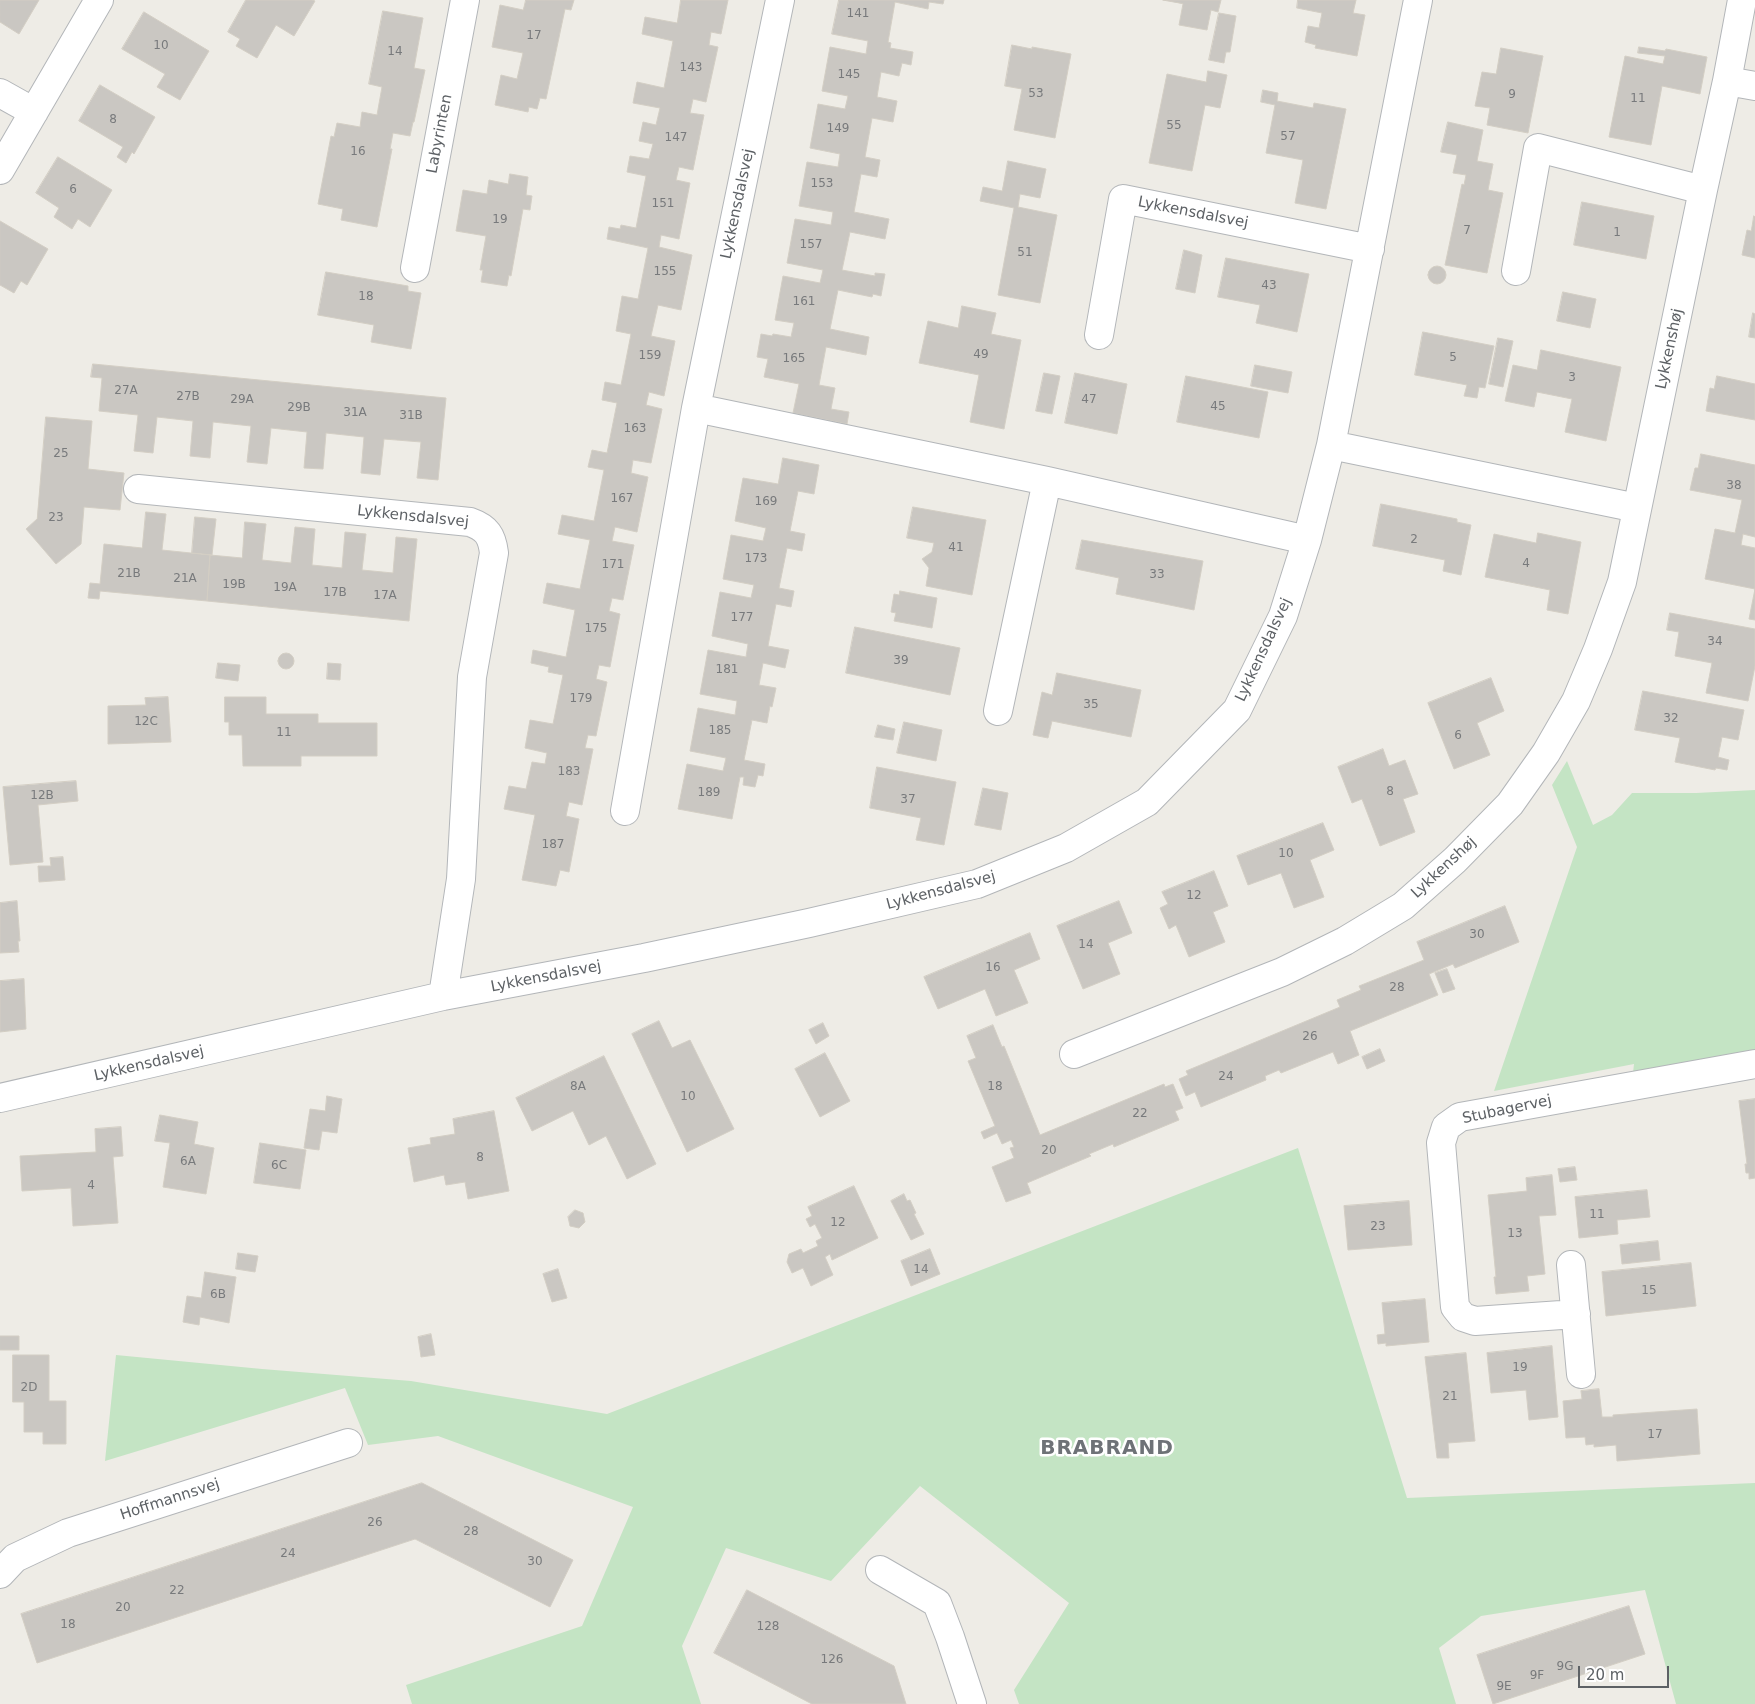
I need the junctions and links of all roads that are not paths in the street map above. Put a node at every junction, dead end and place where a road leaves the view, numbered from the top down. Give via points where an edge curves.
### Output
1 (99, 0) edge
2 (465, 0) edge
3 (780, 0) edge
4 (1418, 0) edge
5 (1742, 0) edge
6 (1727, 81) junction
7 (1755, 86) edge
8 (0, 93) edge
9 (34, 112) junction
10 (0, 170) edge
11 (1703, 190) junction
12 (1370, 249) junction
13 (415, 268) dead end
14 (1516, 271) dead end
15 (1099, 335) dead end
16 (696, 408) junction
17 (1331, 445) junction
18 (1047, 481) junction
19 (138, 489) dead end
20 (1637, 508) junction
21 (1307, 540) junction
22 (998, 711) dead end
23 (625, 811) dead end
24 (443, 996) junction
25 (1074, 1054) dead end
26 (1755, 1064) edge
27 (0, 1098) edge
28 (1571, 1265) dead end
29 (1576, 1314) junction
30 (1581, 1374) dead end
31 (348, 1443) dead end
32 (880, 1570) dead end
33 (0, 1574) edge
34 (972, 1704) edge

1 - 9 street
2 - 13 street, Labyrinten
3 - 16 street, Lykkensdalsvej
4 - 12 street, Lykkensdalsvej
5 - 6 street, Lykkenshøj
6 - 7 street
6 - 11 street, Lykkenshøj
8 - 9 street
9 - 10 street
11 - 14 street via 1538,148
11 - 20 street, Lykkenshøj
12 - 15 street, Lykkensdalsvej via 1123,199
12 - 17 street, Lykkensdalsvej
16 - 18 street
16 - 23 street, Lykkensdalsvej
17 - 20 street
17 - 21 street, Lykkensdalsvej
18 - 21 street
18 - 22 street
19 - 24 street, Lykkensdalsvej via 470,522 489,533 494,553 472,678 461,879
20 - 25 street, Lykkenshøj via 1622,582 1576,701 1546,753 1510,804 1455,860 1403,906 1345,941 1282,972
21 - 24 street, Lykkensdalsvej via 1283,616 1237,710 1147,802 1066,848 977,884 847,915
24 - 27 street, Lykkensdalsvej
26 - 29 street, Stubagervej via 1460,1117 1446,1127 1441,1143 1455,1307 1463,1317 1476,1320
28 - 29 street
29 - 30 street
31 - 33 street, Hoffmannsvej via 68,1533 15,1558
32 - 34 street via 937,1602

